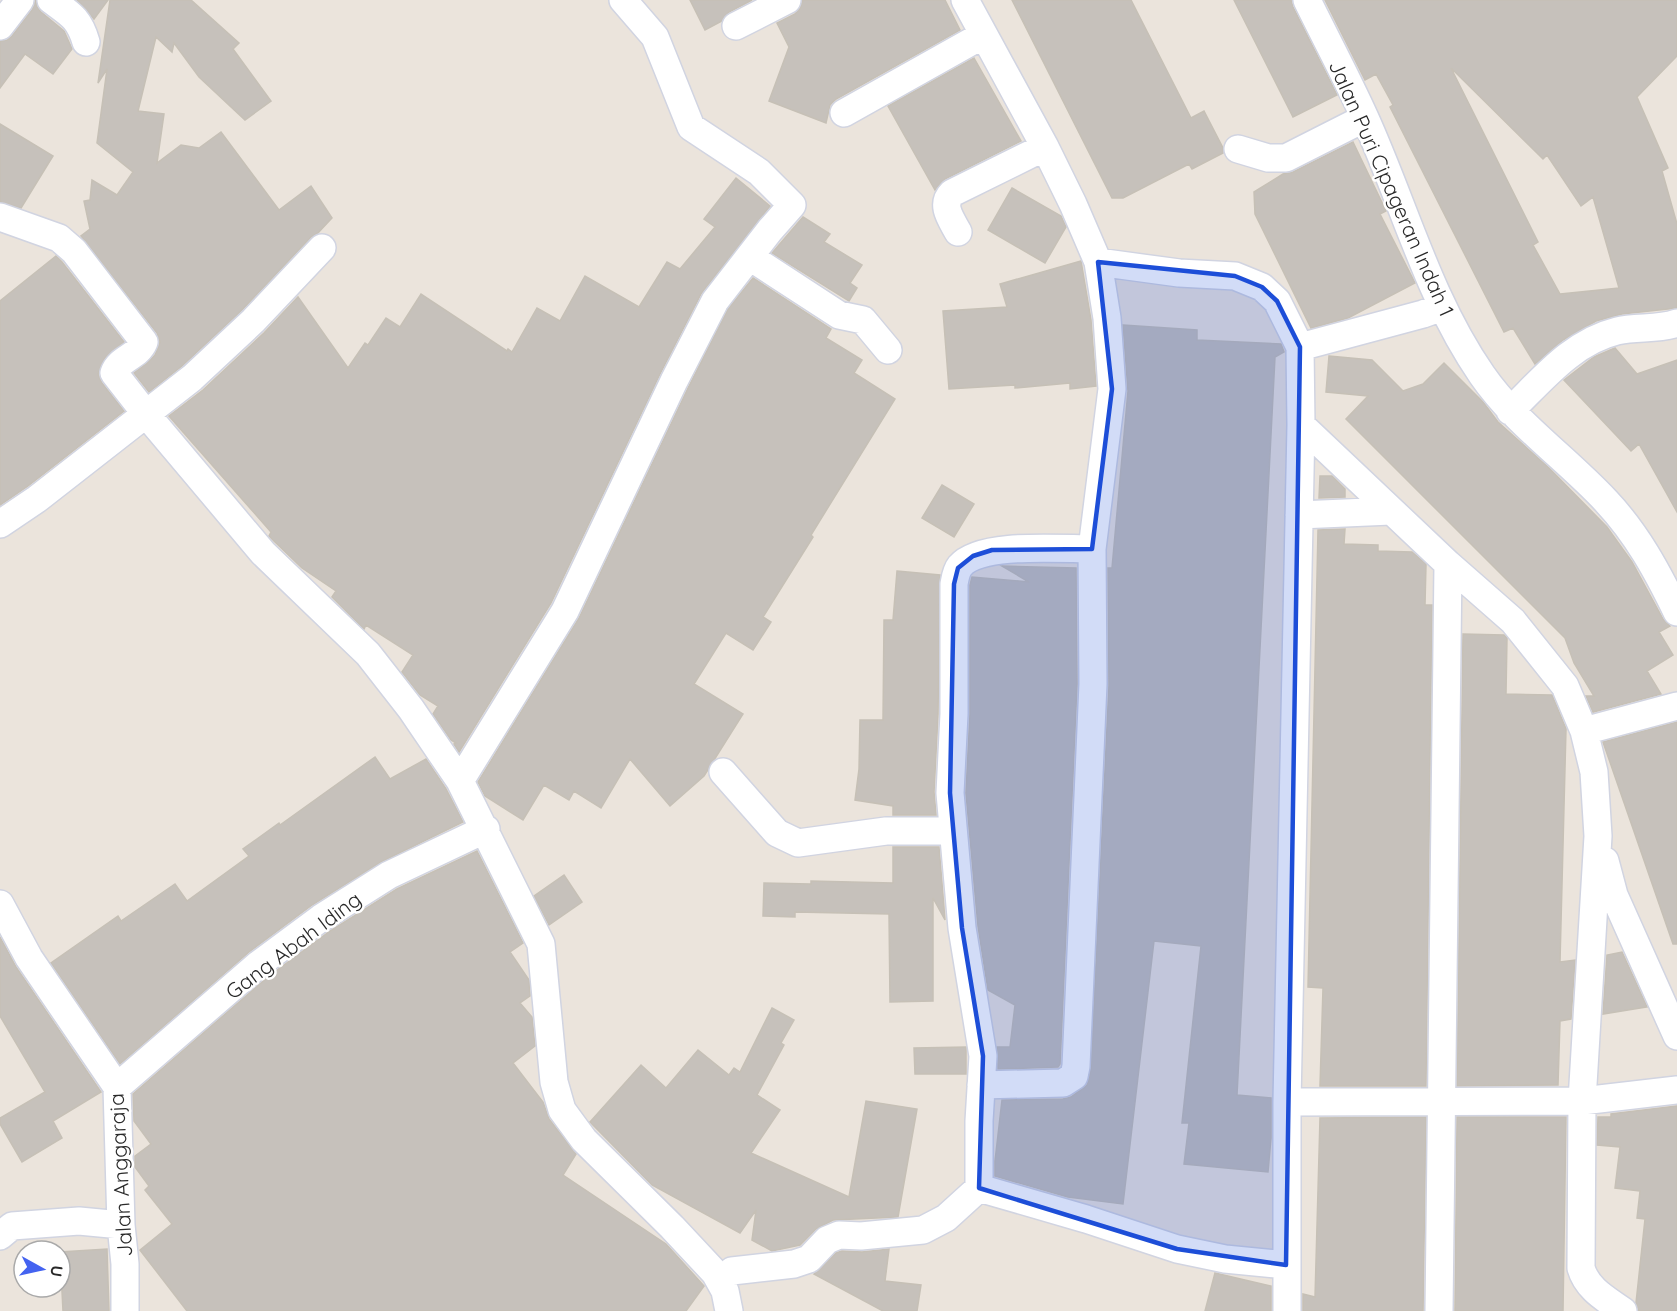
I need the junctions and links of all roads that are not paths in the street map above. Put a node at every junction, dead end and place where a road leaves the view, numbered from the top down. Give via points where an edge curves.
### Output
1 (20, 0) edge
2 (51, 0) edge
3 (623, 0) edge
4 (787, 0) edge
5 (965, 0) edge
6 (1307, 0) edge
7 (0, 26) edge
8 (736, 26) dead end
9 (983, 35) junction
10 (86, 42) dead end
11 (844, 113) dead end
12 (1365, 118) junction
13 (1045, 147) junction
14 (1238, 149) dead end
15 (0, 217) edge
16 (958, 232) dead end
17 (322, 248) dead end
18 (750, 257) junction
19 (1098, 262) junction
20 (1442, 307) junction
21 (1677, 323) edge
22 (1300, 347) junction
23 (888, 350) dead end
24 (1510, 411) junction
25 (146, 414) junction
26 (1301, 425) junction
27 (1391, 511) junction
28 (1299, 515) junction
29 (0, 524) edge
30 (1092, 549) junction
31 (1448, 564) junction
32 (1668, 567) edge
33 (1677, 612) edge
34 (1677, 706) edge
35 (1584, 732) junction
36 (723, 772) dead end
37 (460, 781) junction
38 (486, 829) junction
39 (952, 831) junction
40 (1598, 836) junction
41 (0, 904) edge
42 (1677, 1036) edge
43 (981, 1085) junction
44 (117, 1087) junction
45 (1677, 1090) edge
46 (1582, 1101) junction
47 (1287, 1102) junction
48 (1441, 1102) junction
49 (979, 1188) junction
50 (121, 1225) junction
51 (0, 1236) edge
52 (1286, 1265) junction
53 (732, 1270) dead end
54 (125, 1311) edge
55 (729, 1311) edge
56 (1287, 1311) edge
57 (1439, 1311) edge
58 (1623, 1311) edge

1 - 7 street
2 - 10 street via 82,26
3 - 18 street via 655,37 691,127 759,172 792,205
4 - 8 street
5 - 9 street
6 - 12 street, Jalan Puri Cipageran Indah 1
9 - 11 street
9 - 13 street
12 - 14 street via 1286,158 1268,158
12 - 20 street, Jalan Puri Cipageran Indah 1
13 - 16 street via 952,193 946,208
13 - 19 street
15 - 25 street via 59,238 74,251 144,342 139,351 116,366 114,373
17 - 25 street via 253,321 192,378
18 - 23 street via 839,315 863,320
18 - 37 street via 715,301 565,611
19 - 22 street via 1235,276 1262,287 1277,301
19 - 30 street via 1112,389
20 - 22 street
20 - 24 street, Jalan Puri Cipageran Indah 1 via 1481,375
21 - 24 street via 1619,330 1593,338 1563,359
22 - 26 street
24 - 32 street, Jalan Puri Cipageran Indah 1 via 1606,500
25 - 29 street
25 - 37 street via 263,553 368,654
26 - 27 street
26 - 28 street
27 - 28 street
27 - 31 street
28 - 47 street
30 - 39 street via 992,550 973,556 958,567 954,584
30 - 43 street via 1093,684 1074,1076 1063,1083
31 - 35 street via 1513,621 1565,686
31 - 48 street
32 - 33 street, Jalan Puri Cipageran Indah 1
34 - 35 street
35 - 40 street via 1594,772
36 - 39 street via 777,833 798,843 886,831
37 - 38 street
38 - 44 street, Gang Abah Iding via 389,875 321,918 259,964
38 - 55 street via 541,944 554,1083 562,1110 584,1140 715,1273
39 - 43 street via 962,928 983,1056
40 - 42 street via 1614,895
40 - 46 street
41 - 44 street, Jalan Anggaraja via 29,958
43 - 49 street
44 - 50 street, Jalan Anggaraja
45 - 46 street
46 - 48 street
46 - 58 street via 1581,1268 1593,1289
47 - 48 street
47 - 52 street
48 - 57 street
49 - 52 street via 1177,1249
49 - 53 street via 946,1218 923,1230 839,1235 827,1240 809,1259 794,1264
50 - 51 street via 79,1221 12,1226
50 - 54 street, Jalan Anggaraja
52 - 56 street

